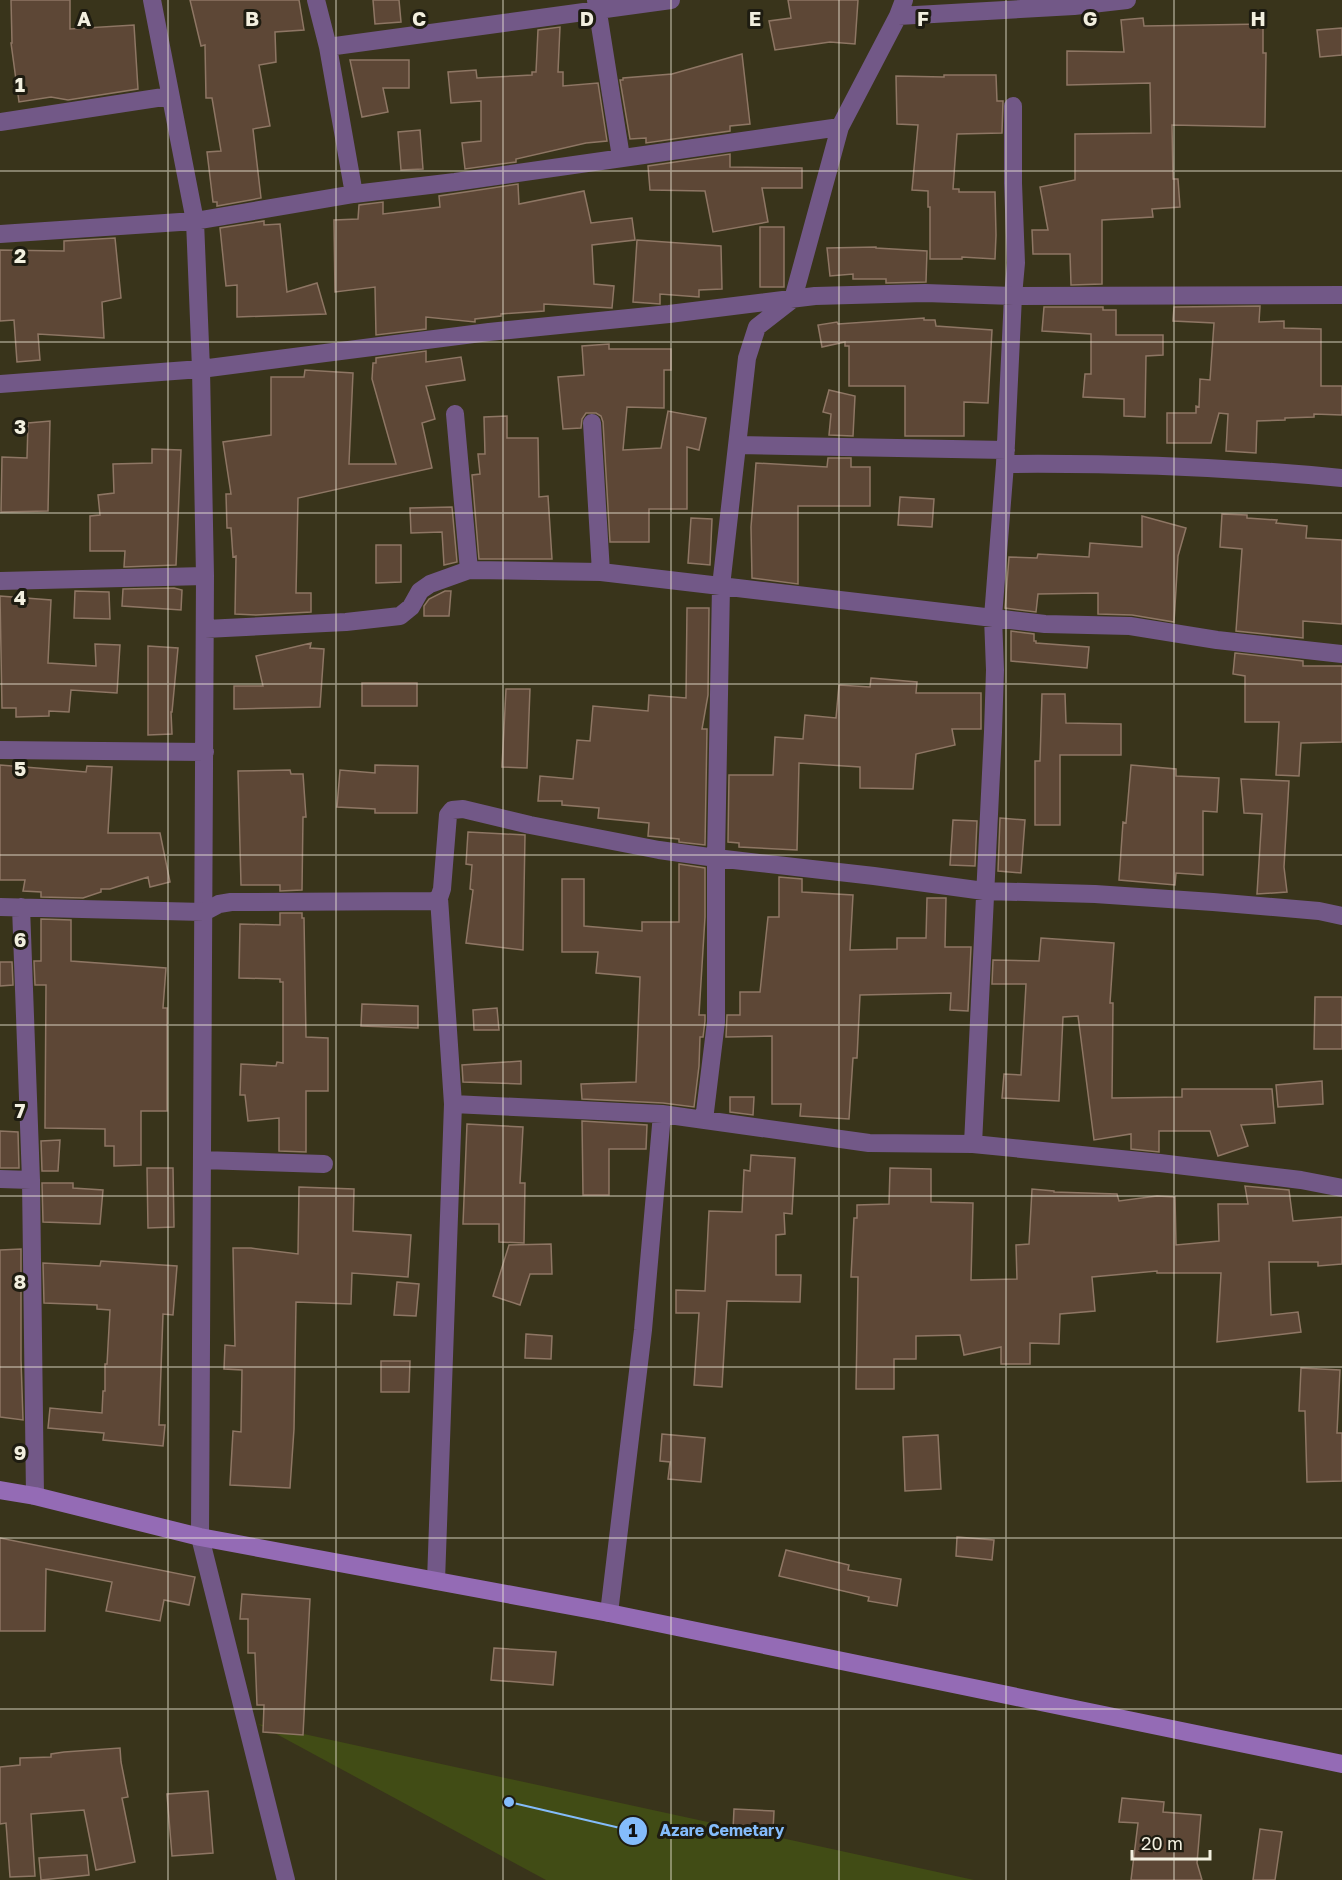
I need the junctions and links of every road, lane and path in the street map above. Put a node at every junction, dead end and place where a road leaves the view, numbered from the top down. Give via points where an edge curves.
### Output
1 (152, 0) edge
2 (316, 0) edge
3 (671, 0) edge
4 (1127, 0) edge
5 (1074, 3) edge
6 (597, 5) edge
7 (901, 8) edge
8 (328, 47) junction
9 (170, 96) junction
10 (1013, 106) dead end
11 (0, 122) edge
12 (840, 127) junction
13 (621, 157) junction
14 (354, 194) junction
15 (195, 221) junction
16 (0, 234) edge
17 (1342, 295) edge
18 (1013, 296) junction
19 (793, 299) junction
20 (201, 369) junction
21 (0, 384) edge
22 (456, 414) dead end
23 (592, 423) dead end
24 (737, 445) junction
25 (1005, 457) junction
26 (1342, 478) edge
27 (469, 570) junction
28 (601, 572) junction
29 (205, 576) junction
30 (0, 581) edge
31 (721, 586) junction
32 (993, 616) junction
33 (205, 629) junction
34 (1342, 654) edge
35 (0, 750) edge
36 (205, 752) junction
37 (716, 858) junction
38 (984, 891) junction
39 (439, 898) junction
40 (0, 906) edge
41 (21, 907) junction
42 (204, 912) junction
43 (1342, 916) edge
44 (453, 1104) junction
45 (662, 1114) junction
46 (704, 1120) junction
47 (973, 1144) junction
48 (202, 1160) junction
49 (324, 1164) dead end
50 (0, 1179) edge
51 (31, 1180) junction
52 (1342, 1188) edge
53 (0, 1490) edge
54 (35, 1496) junction
55 (200, 1537) junction
56 (436, 1581) junction
57 (609, 1613) junction
58 (1338, 1760) edge
59 (286, 1880) edge

1 - 9 street
2 - 8 street
3 - 6 street
4 - 5 street
5 - 7 street
6 - 8 street
6 - 13 street
7 - 12 street
8 - 14 street
9 - 11 street
9 - 15 street
10 - 18 street
12 - 13 street
12 - 19 street
13 - 14 street
14 - 15 street
15 - 16 street
15 - 20 street
17 - 18 street
18 - 19 street via 925,292
18 - 25 street
19 - 20 street
19 - 24 street via 757,327 747,358
20 - 21 street
20 - 29 street
22 - 27 street
23 - 28 street
24 - 25 street
24 - 31 street
25 - 26 street
25 - 32 street
27 - 28 street
27 - 33 street via 430,584 400,616
28 - 31 street
29 - 30 street
29 - 33 street
31 - 32 street
31 - 37 street
32 - 34 street via 1045,624 1130,626
32 - 38 street via 995,681
33 - 36 street
35 - 36 street
36 - 42 street
37 - 38 street
37 - 39 street via 452,810 448,815
37 - 46 street via 716,1022
38 - 43 street via 1201,901
38 - 47 street
39 - 42 street via 231,902
39 - 44 street
40 - 41 street
41 - 42 street
41 - 51 street
42 - 48 street
44 - 45 street
44 - 56 street
45 - 46 street
45 - 57 street via 643,1330
46 - 47 street via 869,1143
47 - 52 street via 1160,1163
48 - 49 street
48 - 55 street
50 - 51 street
51 - 54 street
53 - 54 street
54 - 55 street
55 - 56 street
55 - 59 street
56 - 57 street
57 - 58 street

